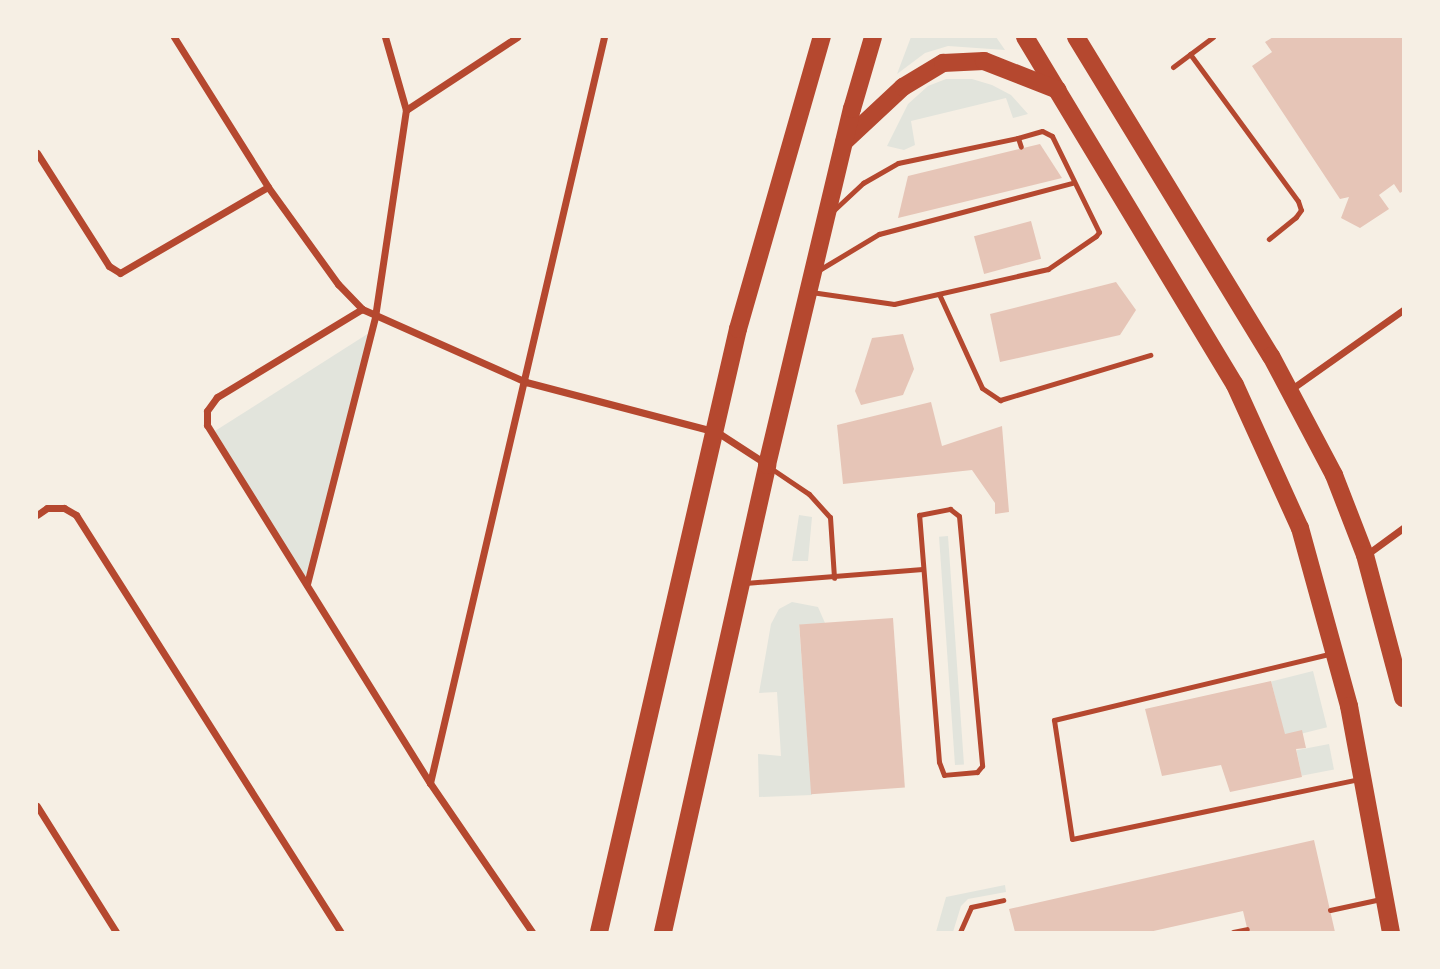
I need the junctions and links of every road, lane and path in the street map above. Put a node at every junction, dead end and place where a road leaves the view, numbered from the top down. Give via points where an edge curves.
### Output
1 (174, 37) edge
2 (385, 37) edge
3 (517, 37) edge
4 (604, 37) edge
5 (822, 37) edge
6 (873, 37) edge
7 (1025, 37) edge
8 (1076, 37) edge
9 (1213, 37) edge
10 (1190, 54) junction
11 (1173, 67) dead end
12 (1058, 90) junction
13 (406, 110) junction
14 (1018, 138) junction
15 (844, 142) junction
16 (1000, 142) junction
17 (984, 146) junction
18 (1021, 147) dead end
19 (968, 149) junction
20 (1002, 151) dead end
21 (952, 152) junction
22 (37, 153) edge
23 (987, 155) dead end
24 (932, 156) junction
25 (970, 158) dead end
26 (915, 160) junction
27 (954, 161) dead end
28 (935, 166) dead end
29 (917, 168) dead end
30 (1072, 183) junction
31 (268, 187) junction
32 (1030, 187) dead end
33 (1012, 191) dead end
34 (1032, 194) junction
35 (980, 199) dead end
36 (1013, 199) junction
37 (981, 207) junction
38 (825, 219) junction
39 (1269, 239) dead end
40 (810, 283) junction
41 (939, 294) junction
42 (362, 309) junction
43 (1403, 310) edge
44 (375, 317) junction
45 (1150, 355) dead end
46 (526, 382) junction
47 (1290, 390) junction
48 (717, 432) junction
49 (767, 465) junction
50 (37, 515) edge
51 (1403, 528) edge
52 (1366, 555) junction
53 (922, 569) junction
54 (834, 578) junction
55 (742, 583) junction
56 (307, 584) junction
57 (1336, 652) junction
58 (1403, 698) edge
59 (1364, 778) junction
60 (430, 783) junction
61 (37, 806) edge
62 (1384, 898) junction
63 (1003, 900) dead end
64 (1330, 910) dead end
65 (1247, 929) dead end
66 (116, 932) edge
67 (341, 932) edge
68 (532, 932) edge
69 (599, 932) edge
70 (663, 932) edge
71 (960, 932) edge
72 (1233, 932) edge
73 (1391, 932) edge

1 - 31 street
2 - 13 street
3 - 13 street
4 - 46 street
5 - 48 main road via 738,329
6 - 15 main road
7 - 12 main road
8 - 47 main road
9 - 10 lane
10 - 11 lane
10 - 39 lane via 1298,201 1301,210 1296,217
12 - 15 main road via 984,61 943,63 903,87
12 - 57 main road via 1235,385 1262,439 1300,528
13 - 44 street
14 - 16 lane
14 - 18 lane
14 - 30 lane via 1048,132
15 - 38 main road
16 - 17 lane
16 - 20 lane
17 - 19 lane
17 - 23 lane
19 - 21 lane
19 - 25 lane
21 - 24 lane
21 - 27 lane
22 - 31 street via 108,266 120,273
24 - 26 lane
24 - 28 lane
26 - 29 lane
26 - 38 lane via 898,163 863,183
30 - 34 lane
30 - 41 lane via 1099,232 1097,236 1048,269
31 - 42 street via 338,284
32 - 34 lane
33 - 36 lane
34 - 36 lane
35 - 37 lane
36 - 37 lane via 998,199
37 - 40 lane via 927,217 863,241
38 - 40 main road
40 - 41 lane via 894,304
40 - 49 main road
41 - 45 lane via 982,388 1000,400
42 - 44 street
42 - 56 street via 217,397 207,411 207,425
43 - 47 street
44 - 46 street
44 - 56 street
46 - 48 street
46 - 60 street
47 - 52 main road via 1334,475
48 - 49 street
48 - 69 main road
49 - 54 lane via 809,494 830,517
49 - 55 main road
50 - 67 street via 47,508 64,508 76,515
51 - 52 street
52 - 58 main road
53 - 53 lane via 940,771 944,775 977,772 982,766 956,511 923,511 919,515
53 - 54 lane
54 - 55 lane
55 - 70 main road
56 - 60 street
57 - 59 main road
57 - 59 lane via 1054,720 1072,839
59 - 62 main road
60 - 68 street
61 - 66 street
62 - 64 lane
62 - 73 main road
63 - 71 lane via 971,907
65 - 72 lane

